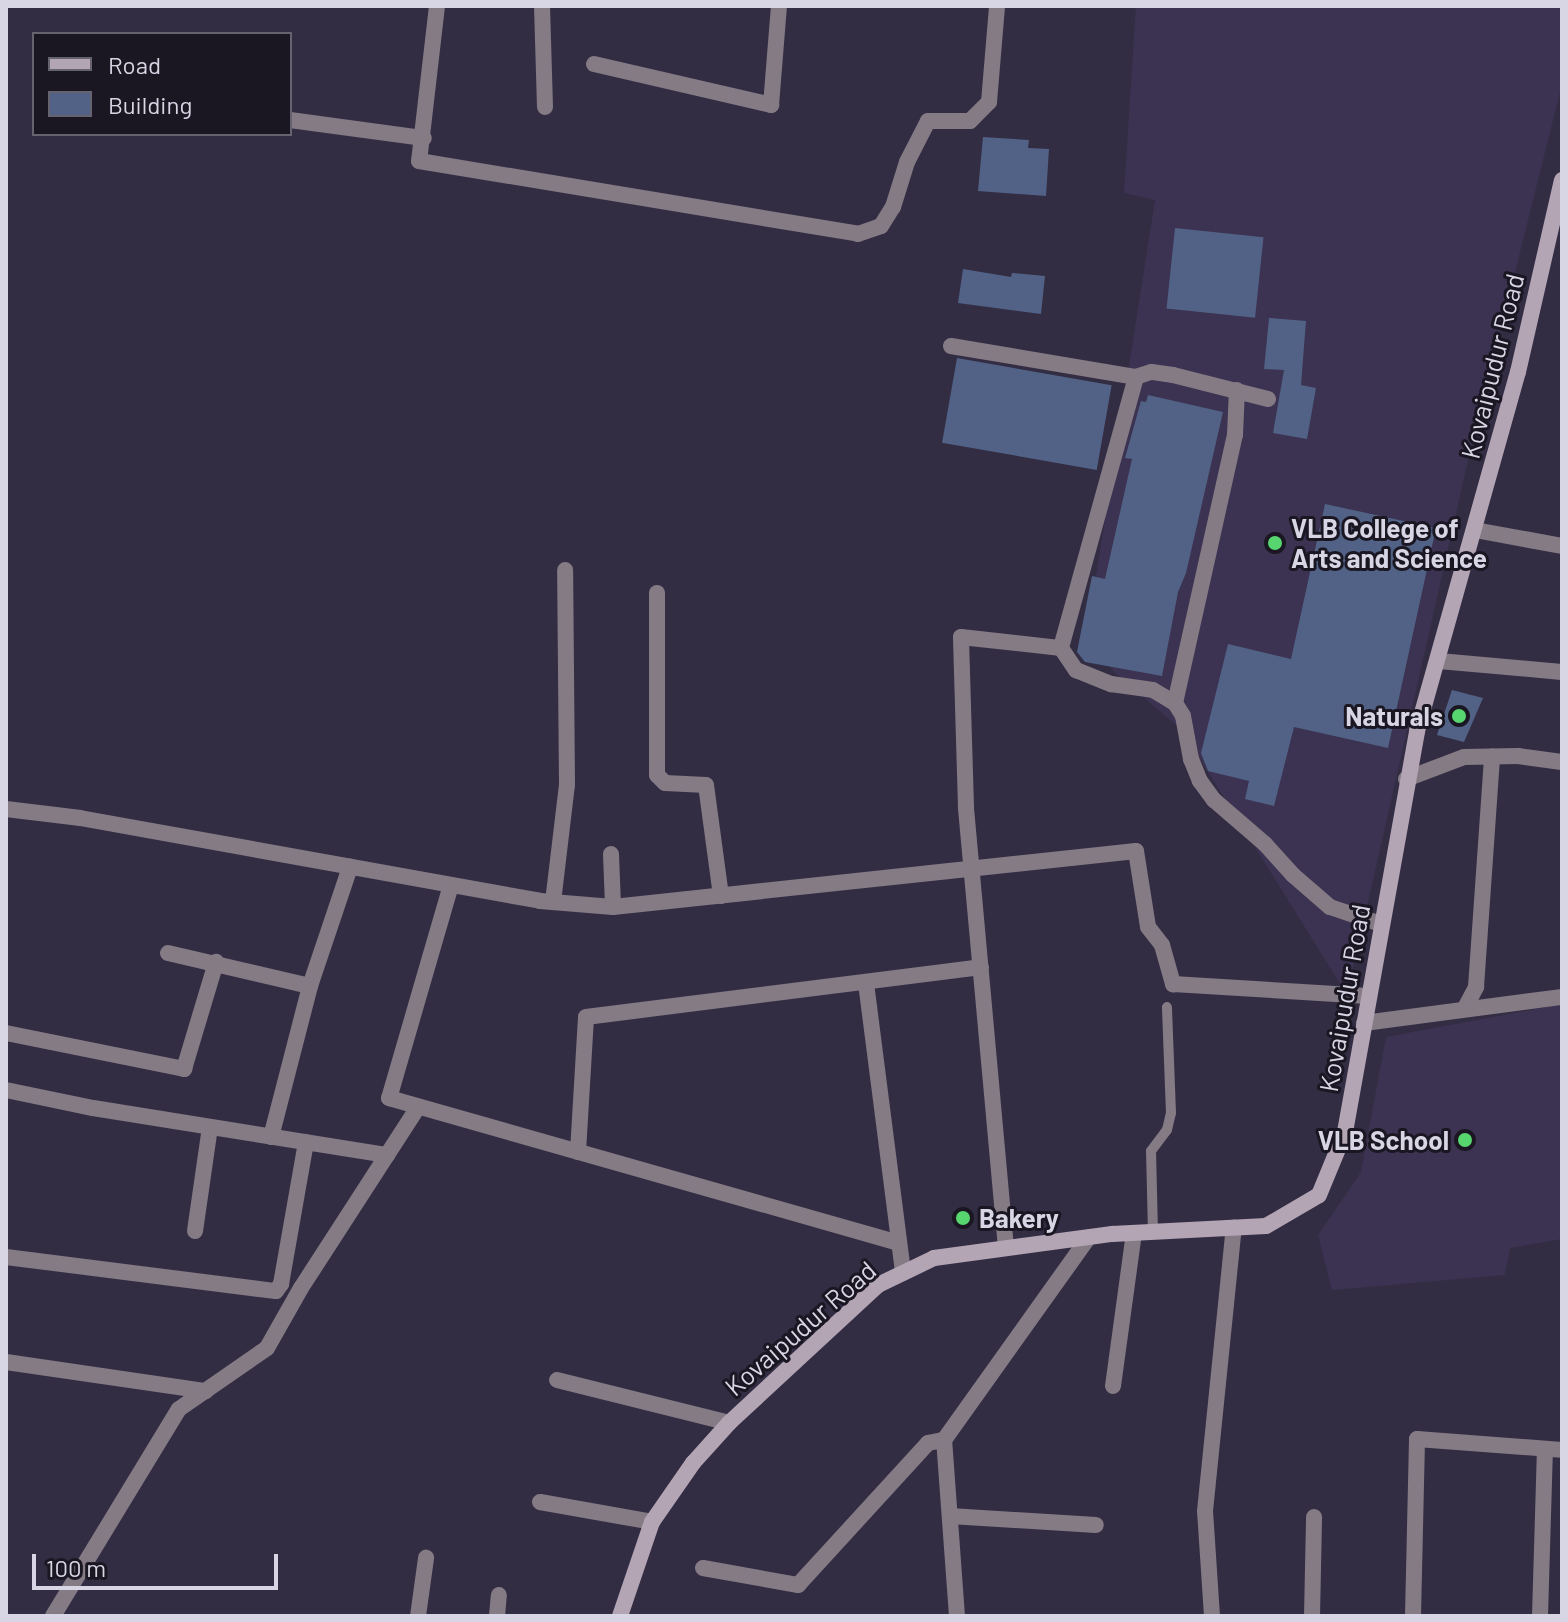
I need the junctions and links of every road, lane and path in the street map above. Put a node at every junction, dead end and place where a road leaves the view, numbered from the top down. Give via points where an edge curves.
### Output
1 (437, 6) edge
2 (542, 6) edge
3 (779, 6) edge
4 (997, 6) edge
5 (594, 64) dead end
6 (545, 107) dead end
7 (292, 120) edge
8 (424, 138) junction
9 (1562, 180) edge
10 (1557, 224) edge
11 (951, 346) dead end
12 (1136, 377) junction
13 (1237, 390) junction
14 (1268, 399) dead end
15 (1475, 530) junction
16 (1562, 546) edge
17 (565, 570) dead end
18 (657, 593) dead end
19 (1061, 648) junction
20 (1439, 661) junction
21 (1562, 672) edge
22 (1175, 703) junction
23 (1492, 757) junction
24 (1562, 762) edge
25 (1406, 779) junction
26 (6, 809) edge
27 (611, 854) dead end
28 (350, 867) junction
29 (972, 870) junction
30 (451, 885) junction
31 (721, 896) junction
32 (553, 902) junction
33 (613, 907) junction
34 (1381, 924) junction
35 (168, 953) dead end
36 (216, 962) junction
37 (981, 967) junction
38 (866, 983) junction
39 (310, 986) junction
40 (1368, 996) junction
41 (1562, 997) edge
42 (1167, 1007) dead end
43 (1465, 1008) junction
44 (1364, 1023) junction
45 (6, 1033) edge
46 (6, 1090) edge
47 (418, 1107) junction
48 (210, 1127) junction
49 (271, 1137) junction
50 (306, 1142) junction
51 (578, 1152) junction
52 (387, 1155) junction
53 (1234, 1227) junction
54 (195, 1231) dead end
55 (1153, 1232) junction
56 (1134, 1233) junction
57 (1089, 1237) junction
58 (899, 1243) junction
59 (1006, 1248) junction
60 (6, 1257) edge
61 (903, 1273) junction
62 (6, 1362) edge
63 (557, 1380) dead end
64 (1113, 1386) dead end
65 (206, 1391) junction
66 (729, 1423) junction
67 (944, 1440) junction
68 (1554, 1450) edge
69 (540, 1502) dead end
70 (950, 1516) junction
71 (1314, 1517) dead end
72 (652, 1522) junction
73 (1096, 1525) dead end
74 (426, 1558) dead end
75 (703, 1568) dead end
76 (499, 1595) dead end
77 (53, 1616) edge
78 (418, 1616) edge
79 (497, 1616) edge
80 (620, 1616) edge
81 (957, 1616) edge
82 (1212, 1616) edge
83 (1312, 1616) edge
84 (1413, 1616) edge
85 (1540, 1616) edge

1 - 8 street
2 - 6 street
3 - 5 street via 771,105
4 - 8 street via 989,102 970,121 928,121 893,207 881,226 858,234 419,161
7 - 8 street
9 - 10 main road, Kovaipudur Road
10 - 15 main road, Kovaipudur Road
11 - 12 street
12 - 13 street via 1151,372
12 - 19 street
13 - 14 street
13 - 22 street via 1235,435
15 - 16 street
15 - 20 main road, Kovaipudur Road
17 - 32 street via 567,785
18 - 31 street via 657,775 665,783 706,785
19 - 22 street via 1076,670 1111,684 1153,690
19 - 29 street via 961,637
20 - 21 street
20 - 25 main road, Kovaipudur Road
22 - 34 street via 1195,770 1214,800 1330,907
23 - 24 street
23 - 25 street via 1464,757
23 - 43 street via 1476,987
25 - 34 main road, Kovaipudur Road
26 - 28 street
27 - 33 street
28 - 30 street
28 - 39 street
29 - 31 street
29 - 37 street
29 - 40 street via 1136,851 1148,927 1162,945 1173,984
30 - 32 street
30 - 47 street via 389,1098
31 - 33 street
32 - 33 street
34 - 40 main road, Kovaipudur Road
35 - 36 street
36 - 39 street
36 - 45 street via 184,1069
37 - 38 street
37 - 59 street
38 - 51 street via 586,1017
38 - 58 street
39 - 49 street
40 - 44 main road, Kovaipudur Road
41 - 43 street
42 - 55 lane via 1171,1113 1167,1130 1151,1151
43 - 44 street
44 - 53 main road, Kovaipudur Road via 1345,1132 1319,1195 1266,1226
46 - 48 street
47 - 51 street
47 - 52 street
48 - 49 street
48 - 54 street
49 - 50 street
50 - 52 street
50 - 60 street via 276,1291
51 - 58 street
52 - 65 street via 267,1348
53 - 55 main road, Kovaipudur Road
53 - 82 street via 1205,1511
55 - 56 main road, Kovaipudur Road
56 - 57 main road, Kovaipudur Road
56 - 64 street
57 - 59 main road, Kovaipudur Road
57 - 67 street
58 - 61 street
59 - 61 main road, Kovaipudur Road via 934,1258
61 - 66 main road, Kovaipudur Road via 878,1285
62 - 65 street
63 - 66 street
65 - 77 street via 179,1409
66 - 72 main road, Kovaipudur Road
67 - 70 street
67 - 75 street via 928,1443 798,1585
68 - 84 street via 1417,1439
68 - 85 street
69 - 72 street
70 - 73 street
70 - 81 street
71 - 83 street
72 - 80 main road, Kovaipudur Road
74 - 78 street
76 - 79 street

